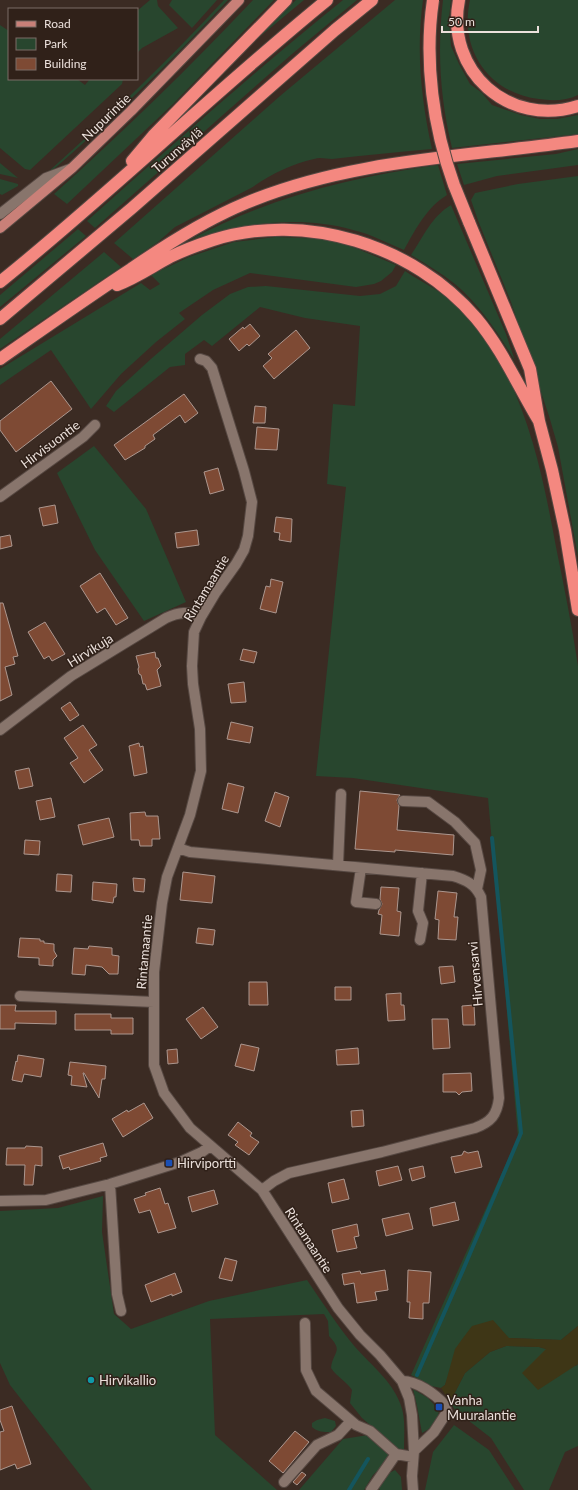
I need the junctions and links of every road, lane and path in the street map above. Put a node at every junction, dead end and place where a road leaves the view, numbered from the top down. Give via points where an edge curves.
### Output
1 (239, 0) edge
2 (286, 0) edge
3 (327, 0) edge
4 (372, 0) edge
5 (433, 0) edge
6 (459, 0) edge
7 (578, 106) edge
8 (578, 141) edge
9 (72, 168) junction
10 (106, 192) junction
11 (0, 214) edge
12 (0, 228) edge
13 (0, 282) edge
14 (88, 297) junction
15 (0, 319) edge
16 (0, 359) edge
17 (200, 359) dead end
18 (539, 421) junction
19 (95, 425) dead end
20 (0, 497) edge
21 (578, 610) edge
22 (201, 617) junction
23 (0, 730) edge
24 (341, 794) dead end
25 (403, 801) dead end
26 (178, 848) junction
27 (338, 866) junction
28 (361, 868) junction
29 (422, 873) junction
30 (477, 889) junction
31 (376, 904) dead end
32 (420, 940) dead end
33 (20, 996) dead end
34 (154, 1002) junction
35 (210, 1146) junction
36 (110, 1184) junction
37 (262, 1190) junction
38 (0, 1201) edge
39 (121, 1311) dead end
40 (305, 1323) dead end
41 (402, 1382) junction
42 (350, 1421) junction
43 (396, 1454) junction
44 (414, 1454) junction
45 (284, 1482) dead end
46 (371, 1490) edge
47 (413, 1490) edge

1 - 9 main road, Nupurintie
2 - 10 highway via 153,136
3 - 10 highway, Turunväylä
4 - 15 highway, Turunväylä
5 - 18 highway, bridge via 430,63 437,125 443,151 454,185 530,369
6 - 7 highway via 456,23 461,50 484,86 520,106 535,110 569,109
8 - 14 highway via 367,168 290,187 246,203 205,223
9 - 11 street via 46,178
9 - 12 main road, Nupurintie
10 - 13 highway, Turunväylä
14 - 16 highway
14 - 18 highway via 123,283 185,250 240,234 266,230 310,232 356,240 423,272 445,288 480,323 504,357
17 - 22 street, Rintamaantie via 212,368 252,502 244,550
18 - 21 highway via 565,530
19 - 20 street, Hirvisuontie via 83,437
22 - 23 street, Hirvikuja via 191,613 176,613 166,618 72,676
22 - 26 street, Rintamaantie via 194,632 192,666 200,729 201,771 190,815
24 - 27 street
25 - 30 street via 428,802 455,822 475,843 481,870
26 - 27 street via 190,852
26 - 34 street, Rintamaantie via 167,877 162,903 154,972
27 - 28 street
28 - 29 street
28 - 31 street via 356,902
29 - 30 street via 467,880
29 - 32 street via 418,910 423,922
30 - 37 street, Hirvensarvi via 481,897 499,1098 498,1108 491,1120 475,1128 289,1173
33 - 34 street
34 - 35 street, Rintamaantie via 154,1065 158,1079 164,1093 190,1128
35 - 36 street via 180,1162
35 - 37 street, Rintamaantie
36 - 38 street via 46,1200
36 - 39 street via 117,1294
37 - 41 street, Rintamaantie via 338,1308
40 - 42 street via 306,1370 316,1391
41 - 44 street, Rintamaantie via 409,1398 412,1415
41 - 44 street via 411,1381 424,1389 445,1405 447,1412 434,1432
42 - 43 street via 370,1431
42 - 45 street via 338,1435 317,1445
43 - 44 street
43 - 46 street
44 - 47 street, Rintamaantie

